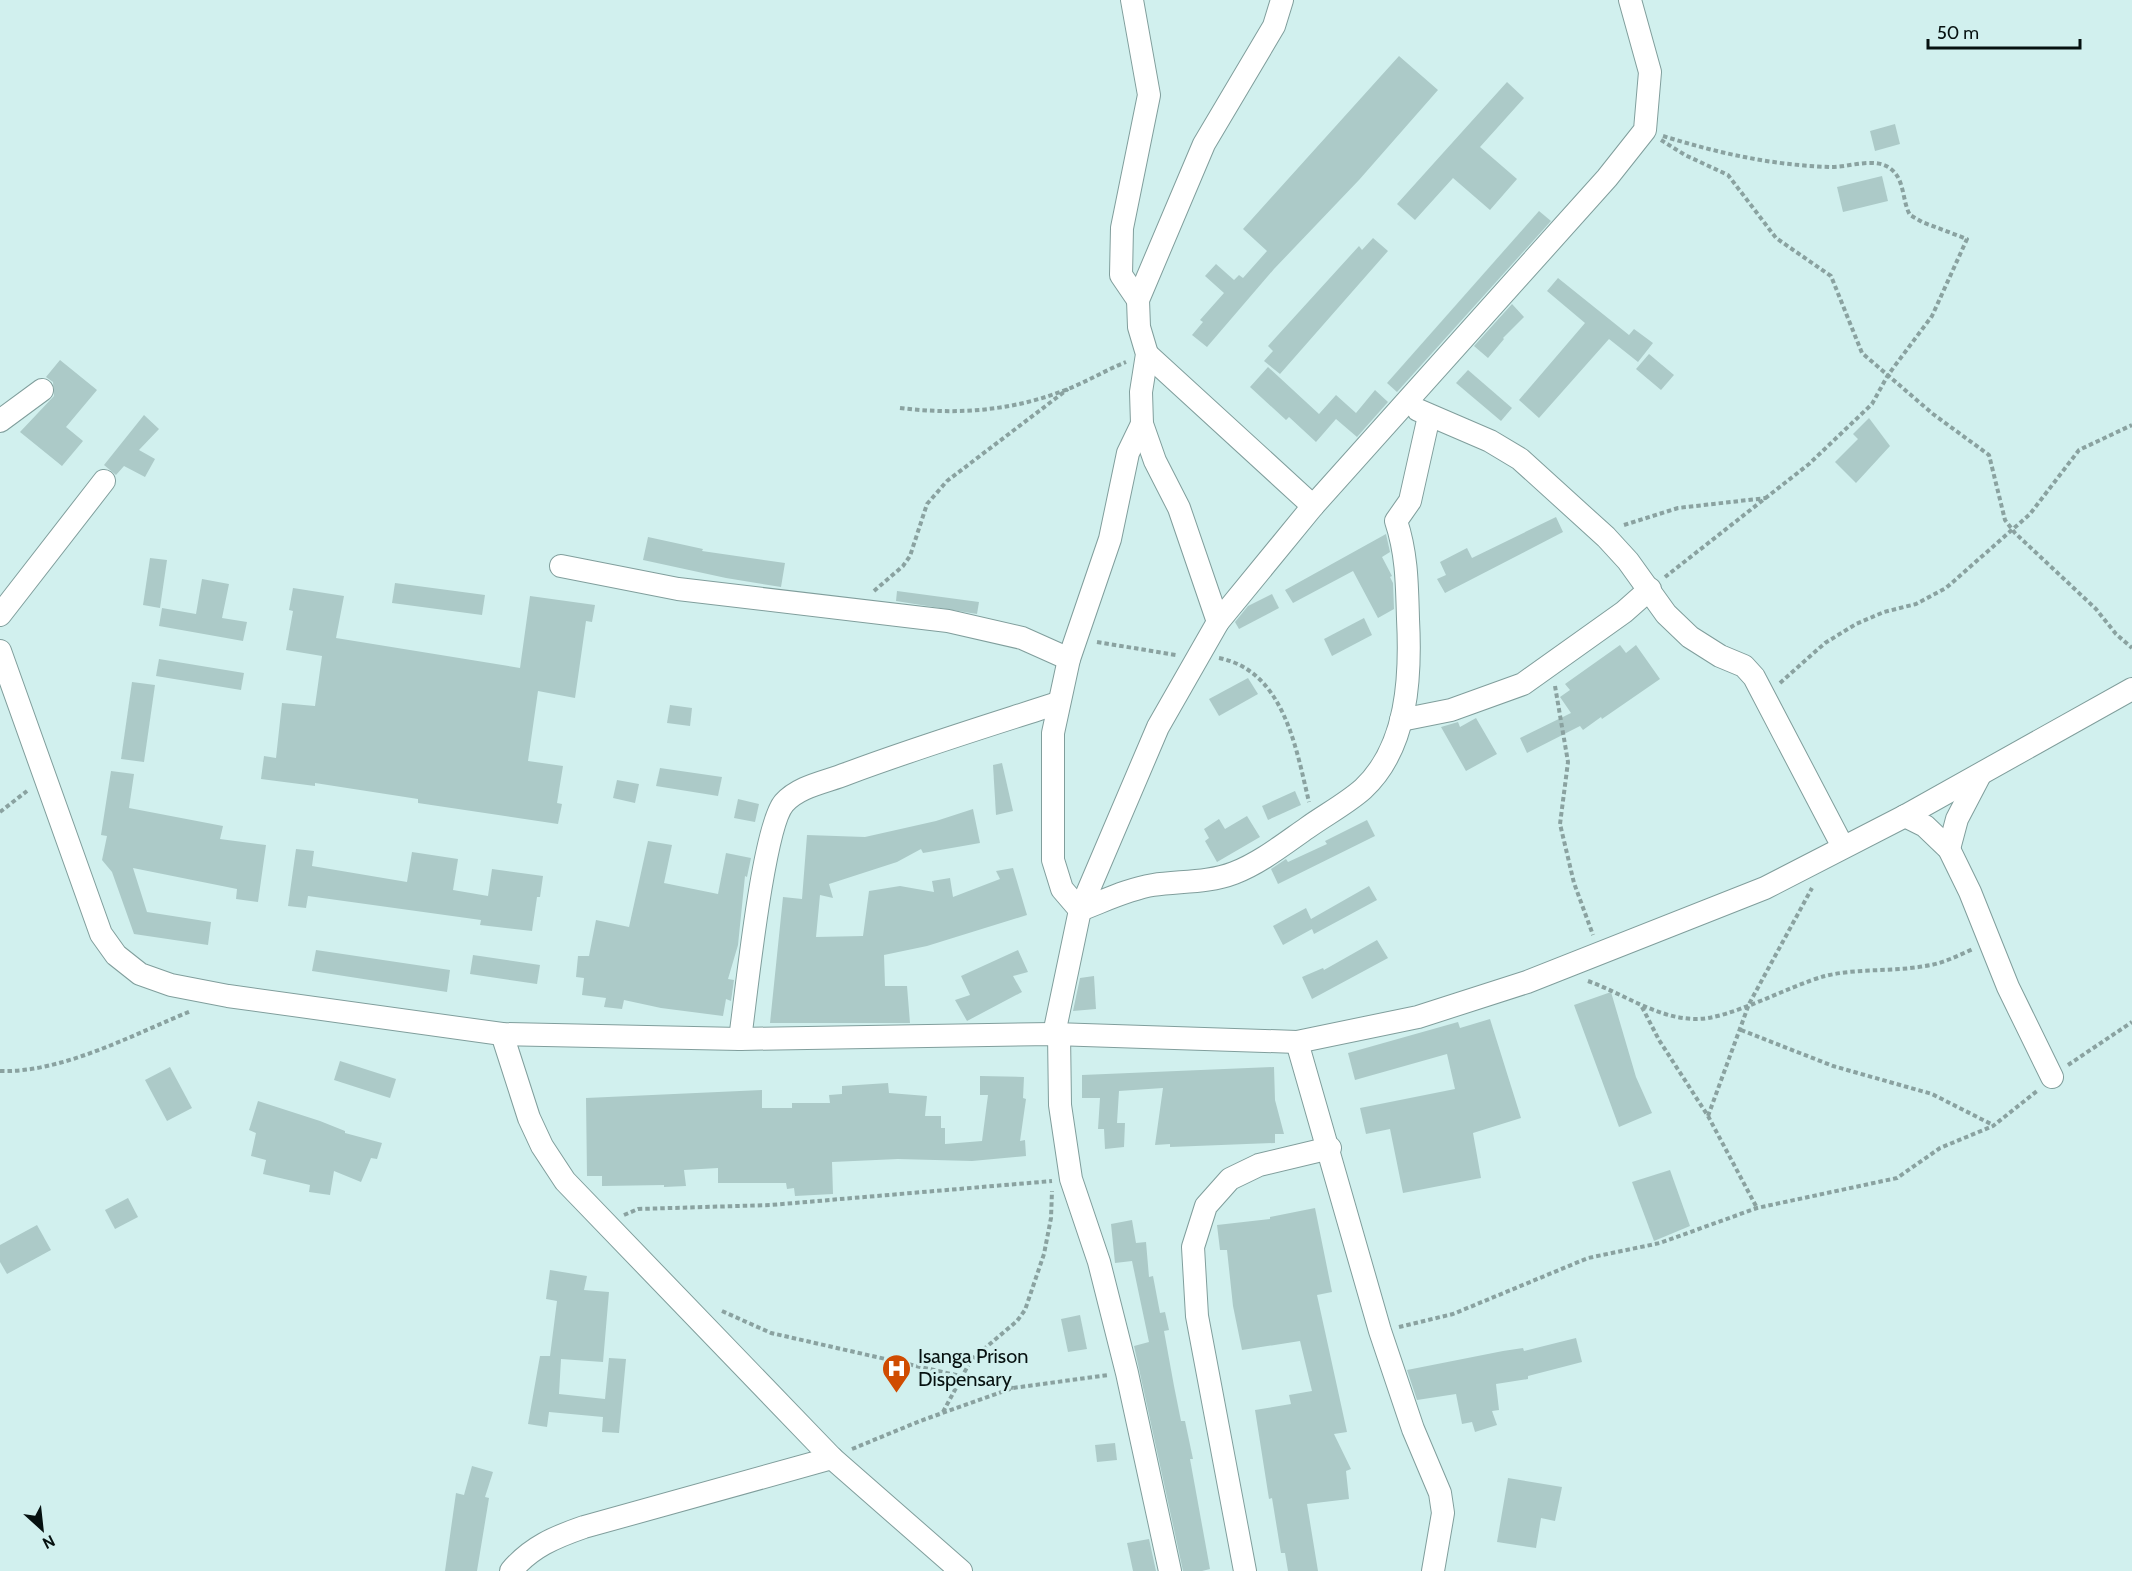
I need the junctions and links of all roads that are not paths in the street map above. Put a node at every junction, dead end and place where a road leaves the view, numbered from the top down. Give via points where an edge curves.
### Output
1 (1132, 0) edge
2 (1282, 0) edge
3 (1630, 0) edge
4 (1138, 300) junction
5 (1147, 354) junction
6 (42, 390) dead end
7 (1406, 404) junction
8 (1430, 416) junction
9 (0, 421) edge
10 (1142, 424) junction
11 (104, 481) dead end
12 (1313, 507) junction
13 (561, 566) dead end
14 (1650, 589) junction
15 (0, 615) edge
16 (1218, 622) junction
17 (1072, 648) junction
18 (0, 651) edge
19 (2132, 689) edge
20 (1058, 703) junction
21 (1401, 720) junction
22 (1981, 773) junction
23 (1905, 816) junction
24 (1949, 849) junction
25 (1836, 851) junction
26 (1080, 910) junction
27 (502, 1034) junction
28 (1057, 1034) junction
29 (740, 1039) junction
30 (1298, 1042) junction
31 (2052, 1077) road end
32 (1330, 1148) junction
33 (832, 1458) junction
34 (511, 1571) edge
35 (962, 1571) edge
36 (1170, 1571) edge
37 (1245, 1571) edge
38 (1433, 1571) edge

1 - 4 street via 1149,96 1122,228 1121,275
2 - 4 street via 1274,26 1204,144
3 - 7 street via 1650,72 1645,130
4 - 5 street via 1139,327
5 - 10 street via 1140,392
5 - 12 street
6 - 9 street
7 - 8 street
7 - 12 street
8 - 14 street via 1490,441 1520,459 1599,530
8 - 21 street via 1410,501 1396,520 1405,546 1411,655
10 - 16 street via 1155,461 1179,508
10 - 17 street via 1128,453 1110,539
11 - 15 street
12 - 16 street
13 - 17 street via 678,589 948,621
14 - 21 street via 1523,684 1451,710
14 - 25 street via 1666,614 1690,636 1744,666 1754,677
16 - 26 street via 1158,727
17 - 20 street
18 - 27 street via 101,934 116,955 140,974 171,985 228,996
19 - 22 street
20 - 26 street via 1053,733 1053,860 1062,889
20 - 29 street via 894,755 807,787 785,802 776,816 767,855
21 - 26 street via 1379,771 1363,789 1253,864 1205,881 1151,886
22 - 23 street
22 - 24 street via 1957,819
23 - 24 street via 1925,826
23 - 25 street
24 - 31 street via 2008,987
25 - 30 street via 1765,888 1527,982 1418,1017
26 - 28 street
27 - 29 street
27 - 33 street via 529,1118 565,1181
28 - 29 street
28 - 30 street
28 - 36 street via 1061,1180 1098,1262 1127,1373
30 - 32 street
32 - 37 street via 1259,1165 1230,1179 1206,1206 1192,1247 1197,1316
32 - 38 street via 1380,1331 1443,1503
33 - 34 street via 549,1539 525,1555
33 - 35 street

